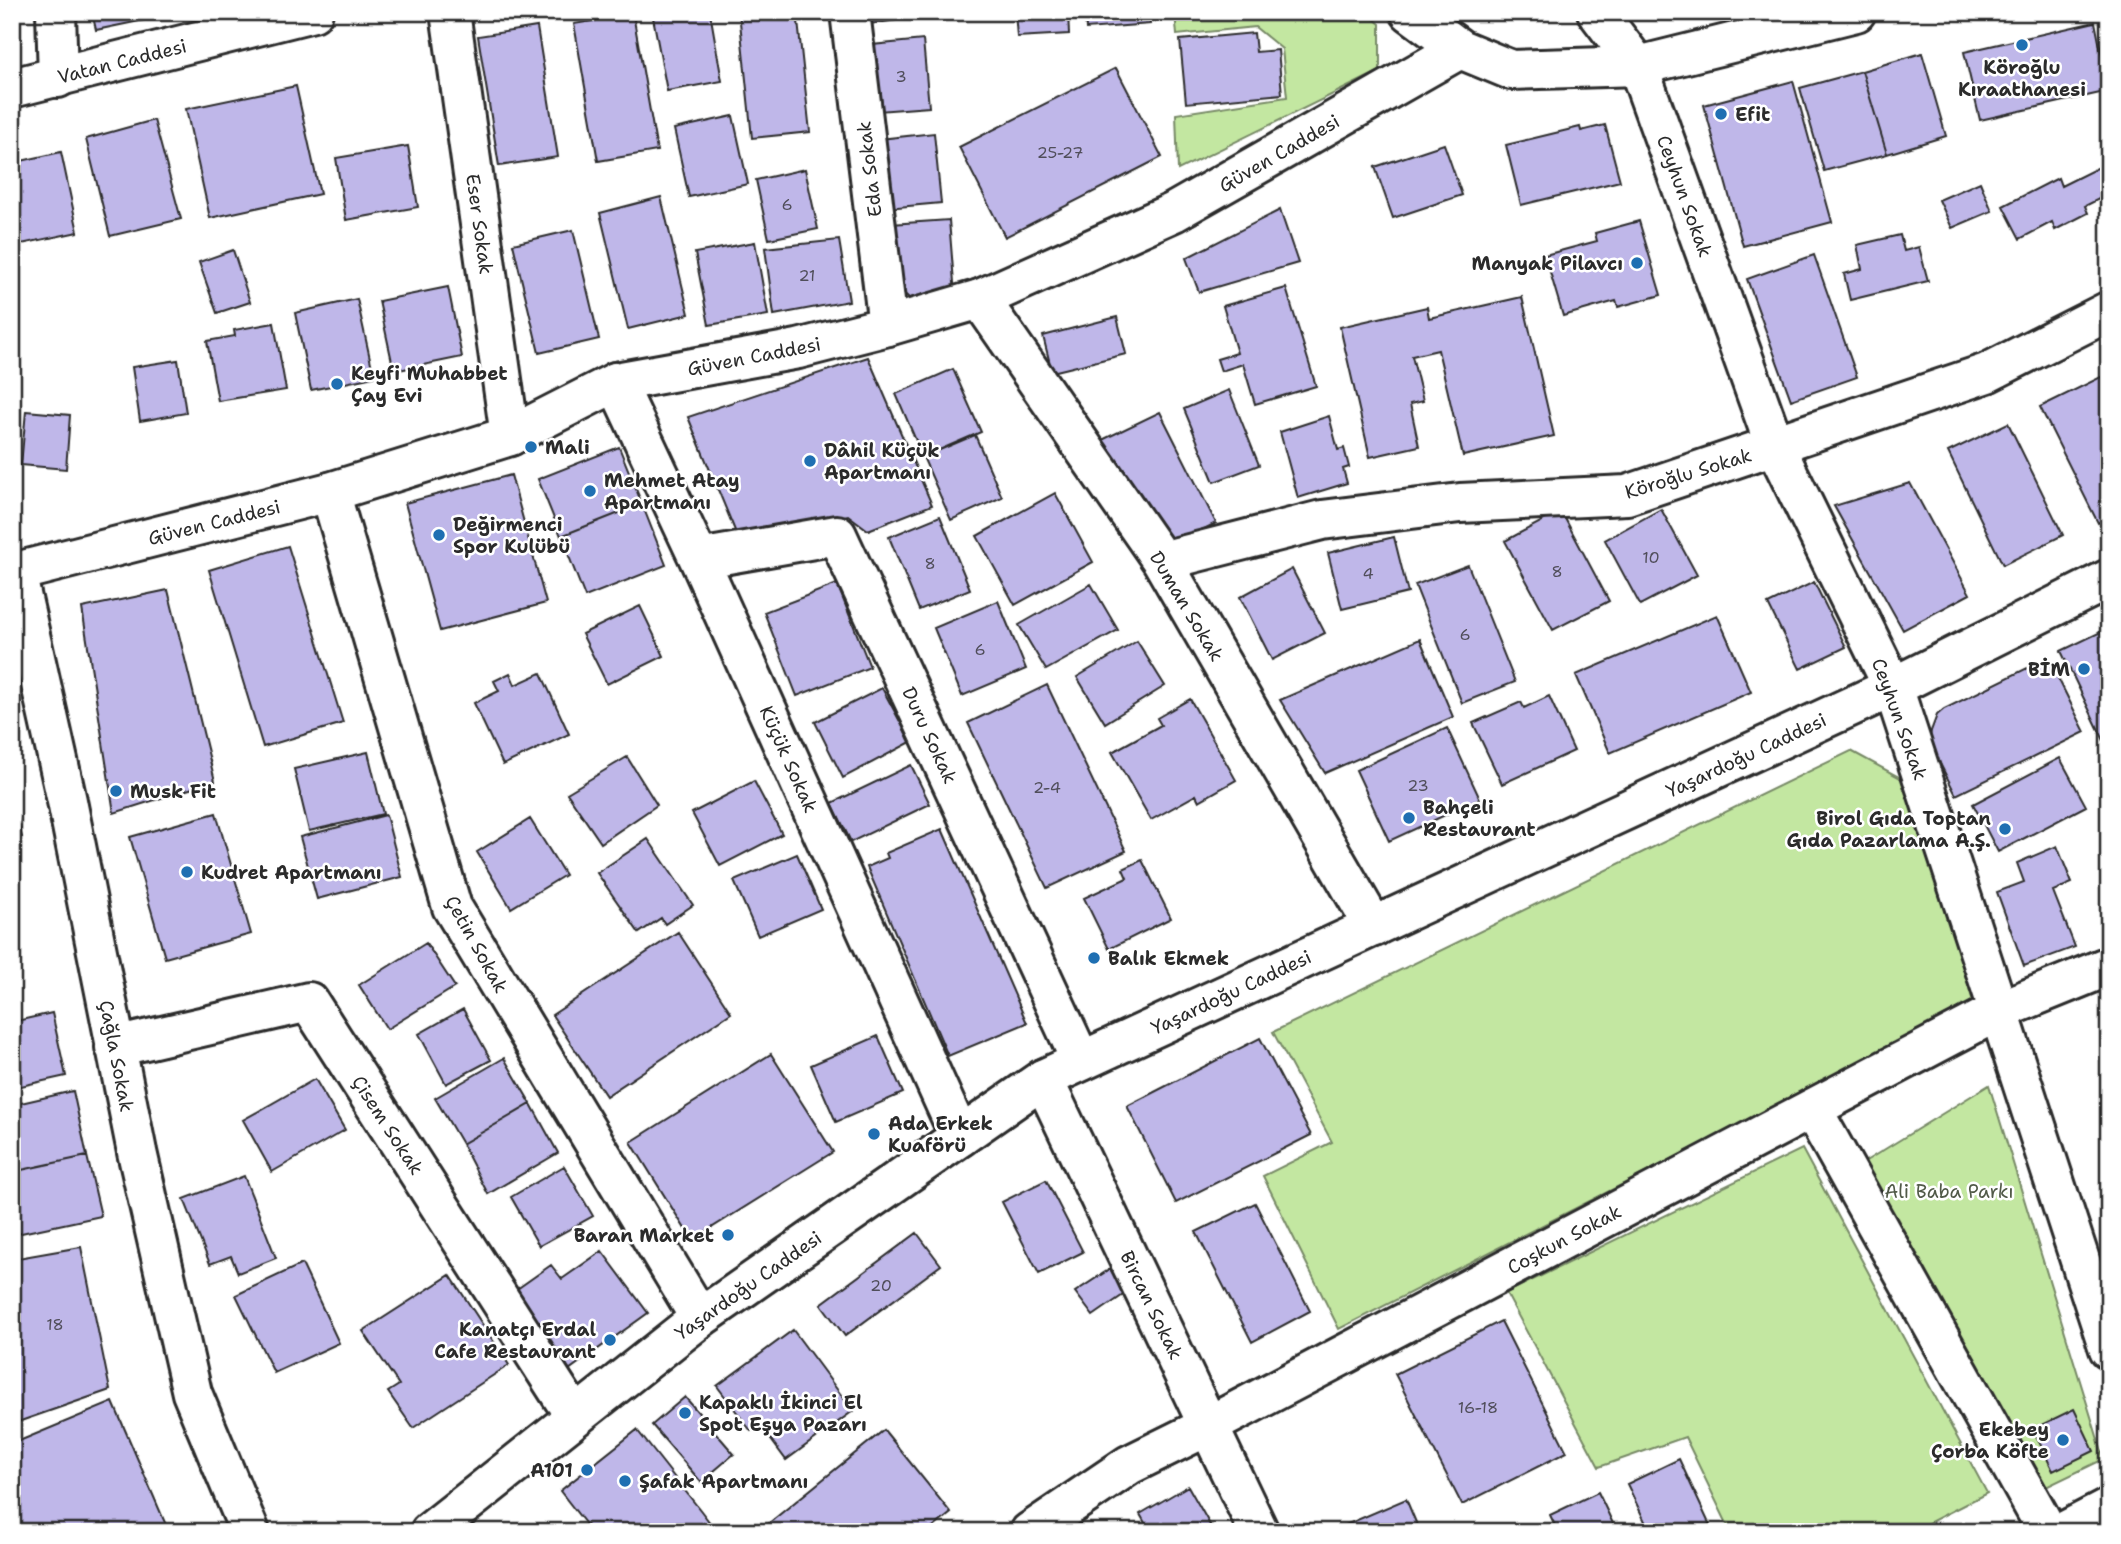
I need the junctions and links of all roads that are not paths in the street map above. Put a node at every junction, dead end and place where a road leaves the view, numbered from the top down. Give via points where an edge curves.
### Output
1 (56, 12) edge
2 (313, 12) edge
3 (450, 12) edge
4 (850, 12) edge
5 (1410, 12) edge
6 (1597, 12) edge
7 (1856, 12) edge
8 (1460, 50) junction
9 (1638, 66) junction
10 (58, 78) junction
11 (12, 88) edge
12 (981, 299) junction
13 (2109, 311) edge
14 (888, 327) junction
15 (616, 382) junction
16 (510, 436) junction
17 (1775, 446) junction
18 (331, 492) junction
19 (699, 559) junction
20 (1162, 561) junction
21 (14, 572) edge
22 (2109, 579) edge
23 (1893, 687) junction
24 (1374, 927) junction
25 (2109, 967) edge
26 (1998, 1011) junction
27 (115, 1047) junction
28 (1081, 1061) junction
29 (1043, 1079) junction
30 (1812, 1108) junction
31 (960, 1137) junction
32 (700, 1318) junction
33 (2109, 1349) edge
34 (576, 1414) junction
35 (1210, 1425) junction
36 (2109, 1508) edge
37 (250, 1532) edge
38 (430, 1532) edge
39 (1031, 1532) edge
40 (1259, 1532) edge
41 (2048, 1532) edge
42 (2063, 1532) edge

1 - 10 street
2 - 10 street, Vatan Caddesi
3 - 16 street, Eser Sokak
4 - 14 street, Eda Sokak
5 - 8 street
6 - 9 street, Ceyhun Sokak
7 - 9 street
8 - 9 street via 1511,70
8 - 12 street, Güven Caddesi via 1174,212
9 - 17 street, Ceyhun Sokak
10 - 11 street, Vatan Caddesi
12 - 14 street, Güven Caddesi
12 - 20 street, Duman Sokak
13 - 17 street, Köroğlu Sokak via 1987,373
14 - 15 street, Güven Caddesi via 798,349
15 - 16 street, Güven Caddesi
15 - 19 street, Küçük Sokak
16 - 18 street, Güven Caddesi
17 - 20 street, Köroğlu Sokak via 1627,495 1460,503 1322,520
17 - 23 street, Ceyhun Sokak
18 - 21 street, Güven Caddesi
18 - 32 street, Çetin Sokak via 452,907
19 - 28 street, Duru Sokak via 837,535
19 - 31 street, Küçük Sokak
20 - 24 street, Duman Sokak
21 - 27 street, Çağla Sokak via 67,801
22 - 23 street, Yaşardoğu Caddesi
23 - 24 street, Yaşardoğu Caddesi
23 - 26 street, Ceyhun Sokak
24 - 28 street, Yaşardoğu Caddesi
25 - 26 street, Coşkun Sokak
26 - 30 street, Coşkun Sokak
26 - 33 street, Ceyhun Sokak
27 - 34 street, Çisem Sokak via 309,1002
27 - 37 street, Çağla Sokak via 192,1393
28 - 29 street, Yaşardoğu Caddesi
29 - 31 street, Yaşardoğu Caddesi
29 - 35 street, Bircan Sokak
30 - 35 street, Coşkun Sokak
30 - 41 street
31 - 32 street, Yaşardoğu Caddesi
32 - 34 street, Yaşardoğu Caddesi
34 - 38 street, Yaşardoğu Caddesi
35 - 39 street, Coşkun Sokak via 1129,1465
35 - 40 street, Bircan Sokak
36 - 42 street

